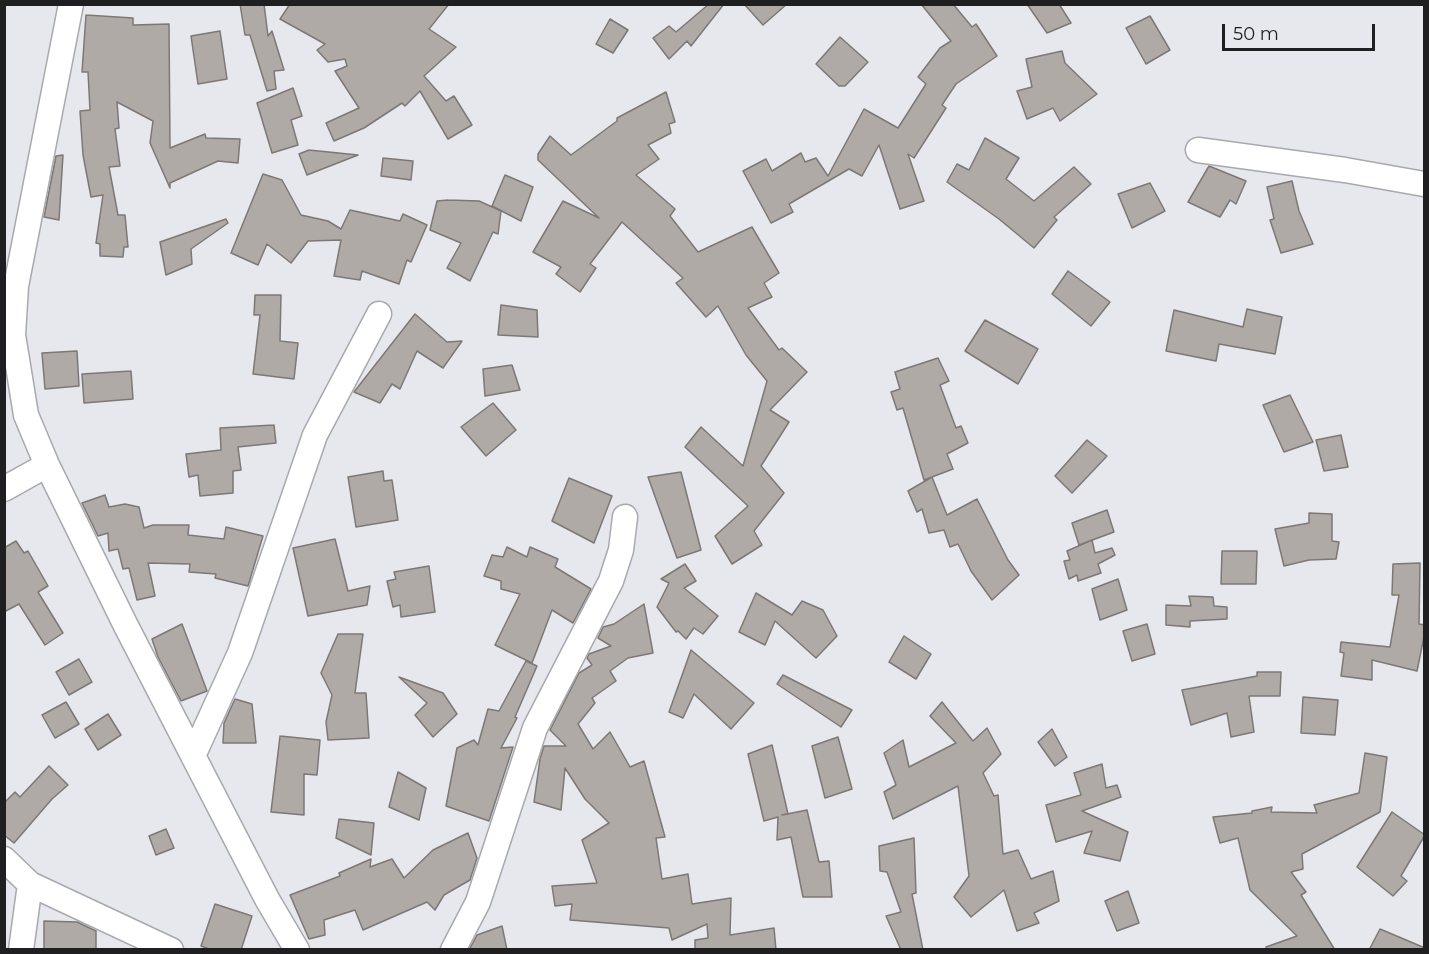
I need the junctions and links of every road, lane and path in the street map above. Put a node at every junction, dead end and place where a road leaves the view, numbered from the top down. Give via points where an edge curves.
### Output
1 (70, 4) edge
2 (1198, 150) dead end
3 (1425, 184) edge
4 (379, 314) dead end
5 (47, 465) junction
6 (4, 489) edge
7 (625, 517) dead end
8 (193, 756) junction
9 (4, 859) edge
10 (30, 884) junction
11 (21, 950) edge
12 (171, 950) edge
13 (297, 950) edge
14 (453, 950) edge

1 - 5 street via 16,286 14,335 18,372 26,415
2 - 3 street
4 - 8 street via 315,435 240,653
5 - 6 street
5 - 8 street
7 - 14 street via 621,550 611,581 535,728 478,902
8 - 13 street
9 - 10 street
10 - 11 street
10 - 12 street

